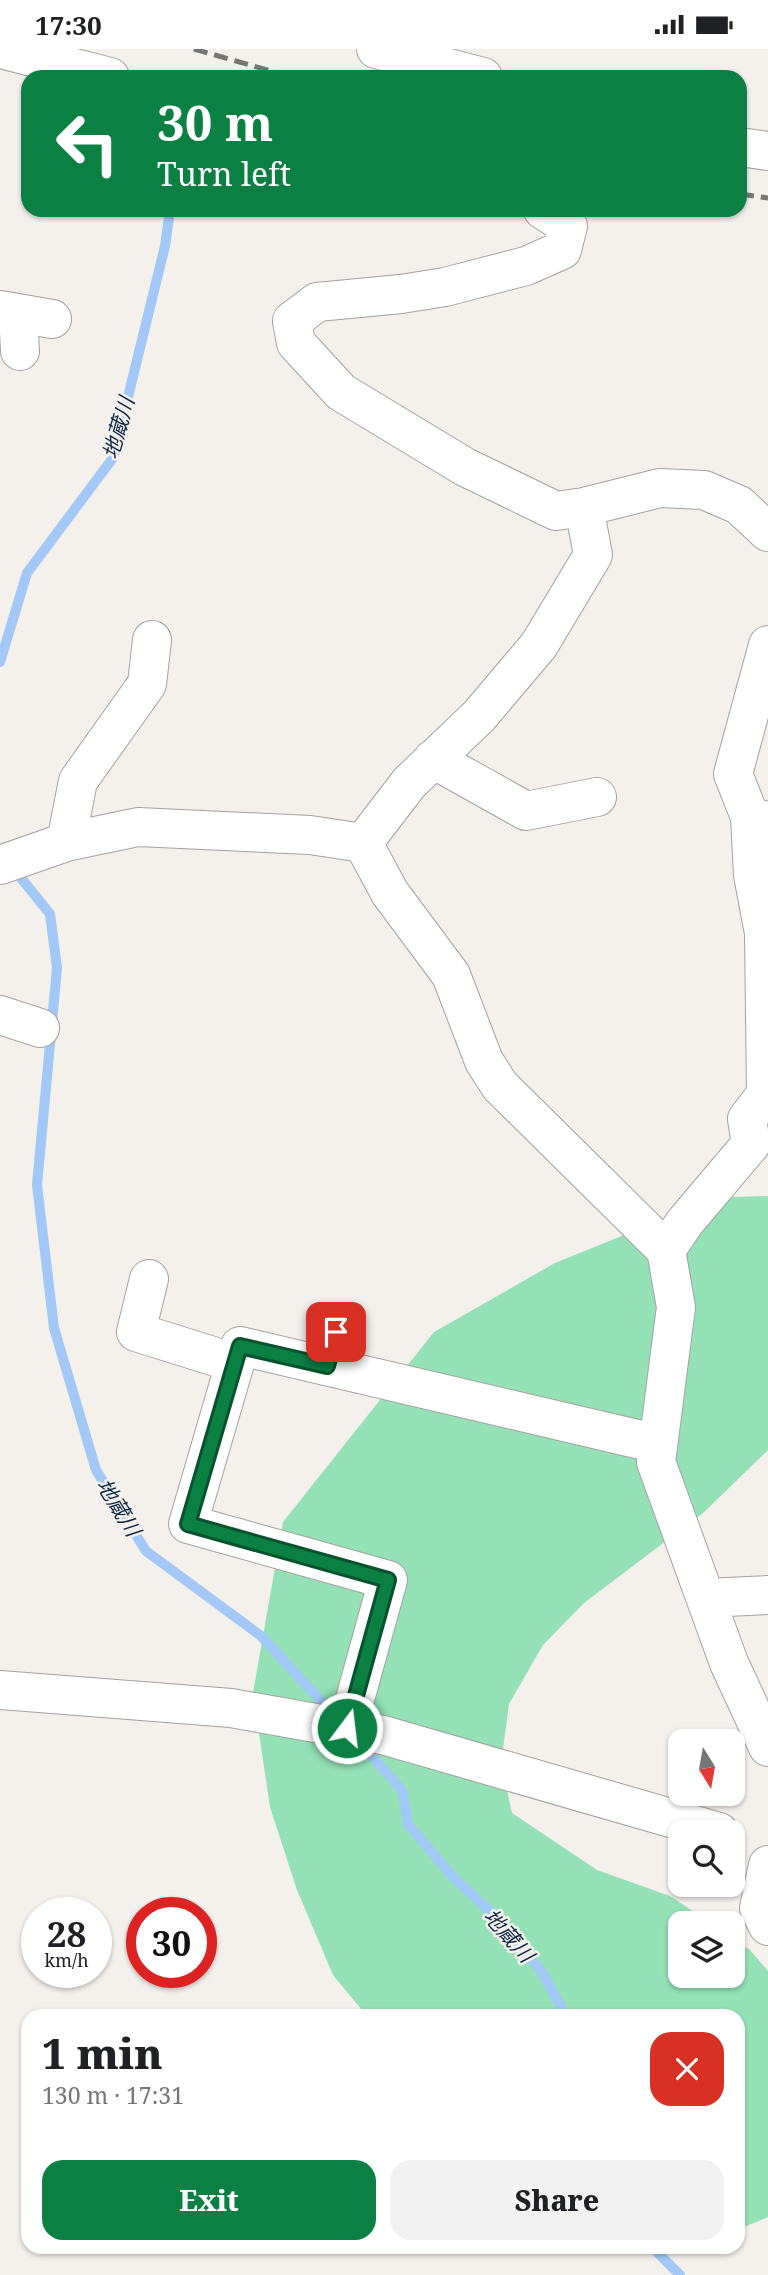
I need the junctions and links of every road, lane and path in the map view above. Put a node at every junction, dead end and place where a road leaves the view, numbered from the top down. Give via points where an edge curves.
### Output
1 (1, 49) edge
2 (376, 49) edge
3 (83, 70) edge
4 (457, 70) edge
5 (747, 148) edge
6 (768, 152) edge
7 (554, 217) edge
8 (23, 314) edge
9 (20, 351) dead end
10 (584, 507) junction
11 (762, 522) edge
12 (152, 639) dead end
13 (768, 645) edge
14 (433, 759) junction
15 (597, 797) dead end
16 (759, 819) edge
17 (66, 842) junction
18 (363, 843) junction
19 (0, 865) edge
20 (0, 1015) edge
21 (40, 1028) dead end
22 (666, 1250) junction
23 (149, 1279) dead end
24 (235, 1363) junction
25 (658, 1444) junction
26 (768, 1595) edge
27 (706, 1598) junction
28 (0, 1690) edge
29 (347, 1728) junction
30 (768, 1747) edge
31 (677, 1820) edge
32 (745, 1839) edge
33 (768, 1846) edge
34 (768, 1865) edge
35 (768, 1926) edge

1 - 3 street
2 - 4 street
5 - 6 street
7 - 10 street via 568,226 562,250 526,266 434,289 317,302 292,321 296,343 341,392 466,467 556,511
8 - 9 street
10 - 11 street via 660,488 704,490 739,505
10 - 14 street via 593,555 539,645 479,716
12 - 17 street via 147,684 78,781
13 - 16 street via 733,774
14 - 15 street via 526,811
14 - 18 street
16 - 22 street via 753,875 764,933 766,1094 747,1119 751,1144
17 - 18 street via 138,827 310,835
17 - 19 street
18 - 22 street via 390,893 451,975 484,1061 500,1086
20 - 21 street
22 - 25 street via 676,1307
23 - 24 street via 136,1332
24 - 25 street via 240,1346 331,1349
24 - 29 street via 188,1524 388,1580
25 - 27 street via 656,1462
26 - 27 street
27 - 30 street via 729,1663
28 - 29 street via 231,1708
29 - 31 street
32 - 33 street
34 - 35 street via 759,1908

